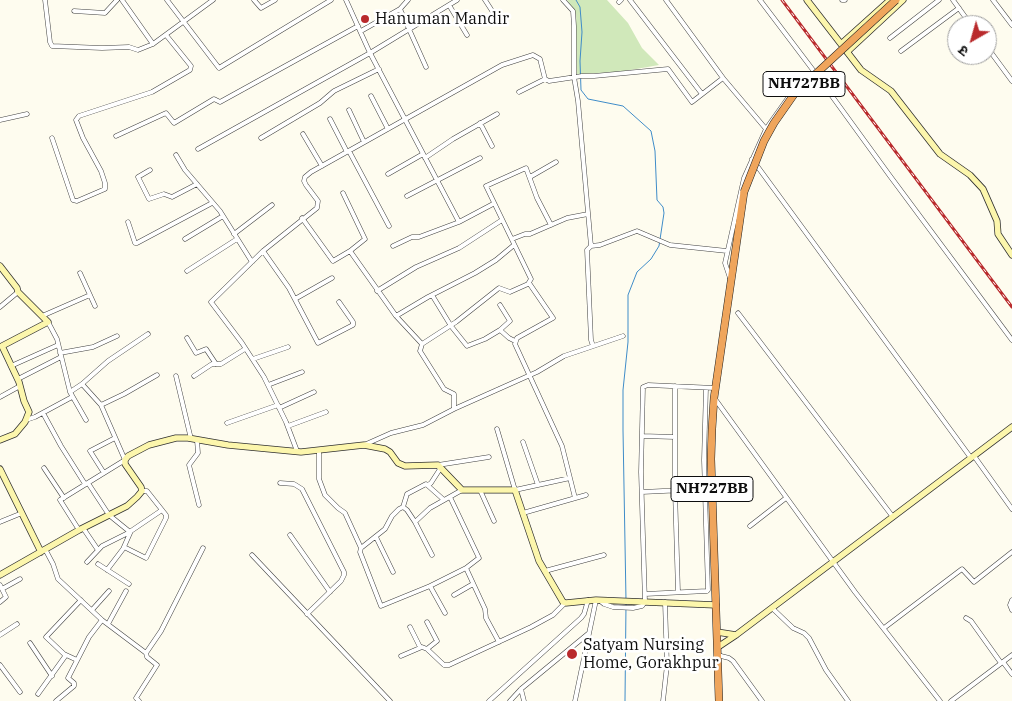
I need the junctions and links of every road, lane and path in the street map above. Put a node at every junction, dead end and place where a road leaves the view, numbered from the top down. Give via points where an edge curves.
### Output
1 (44, 0) edge
2 (107, 0) edge
3 (117, 0) edge
4 (122, 0) edge
5 (167, 0) edge
6 (213, 0) edge
7 (254, 0) edge
8 (274, 0) edge
9 (331, 0) edge
10 (346, 0) edge
11 (408, 0) edge
12 (457, 0) edge
13 (485, 0) edge
14 (563, 0) edge
15 (630, 0) edge
16 (666, 0) edge
17 (760, 0) edge
18 (806, 0) edge
19 (890, 0) edge
20 (896, 0) edge
21 (903, 0) edge
22 (939, 0) edge
23 (953, 0) edge
24 (993, 0) edge
25 (448, 5) junction
26 (112, 6) junction
27 (959, 8) junction
28 (400, 9) junction
29 (74, 11) dead end
30 (964, 15) edge
31 (185, 22) junction
32 (500, 23) dead end
33 (1012, 25) edge
34 (358, 26) junction
35 (410, 29) junction
36 (361, 31) junction
37 (166, 34) junction
38 (467, 36) dead end
39 (890, 38) dead end
40 (153, 44) junction
41 (841, 44) junction
42 (901, 51) dead end
43 (847, 52) junction
44 (370, 53) junction
45 (997, 61) edge
46 (677, 62) junction
47 (426, 66) dead end
48 (379, 69) junction
49 (668, 69) junction
50 (814, 71) junction
51 (575, 77) junction
52 (723, 78) junction
53 (545, 79) junction
54 (1012, 81) edge
55 (519, 92) dead end
56 (702, 94) junction
57 (371, 96) dead end
58 (349, 110) dead end
59 (26, 114) dead end
60 (497, 114) dead end
61 (330, 119) dead end
62 (405, 119) junction
63 (0, 120) edge
64 (480, 123) junction
65 (388, 128) junction
66 (766, 130) junction
67 (303, 134) dead end
68 (116, 136) dead end
69 (52, 138) dead end
70 (261, 138) dead end
71 (364, 142) junction
72 (492, 146) dead end
73 (198, 148) dead end
74 (348, 151) junction
75 (176, 155) dead end
76 (424, 156) junction
77 (480, 158) dead end
78 (752, 159) junction
79 (556, 162) dead end
80 (322, 166) junction
81 (150, 170) dead end
82 (388, 174) dead end
83 (530, 177) junction
84 (437, 181) junction
85 (197, 184) junction
86 (344, 193) dead end
87 (407, 196) dead end
88 (212, 203) junction
89 (493, 204) junction
90 (272, 205) dead end
91 (588, 214) junction
92 (223, 216) junction
93 (302, 218) junction
94 (502, 220) junction
95 (128, 222) dead end
96 (458, 222) junction
97 (551, 225) junction
98 (389, 226) dead end
99 (234, 234) junction
100 (185, 239) dead end
101 (237, 239) junction
102 (512, 239) junction
103 (514, 245) junction
104 (393, 246) dead end
105 (591, 246) junction
106 (263, 251) junction
107 (350, 251) junction
108 (728, 251) junction
109 (1012, 255) edge
110 (252, 262) junction
111 (0, 266) edge
112 (187, 271) dead end
113 (80, 273) dead end
114 (332, 278) dead end
115 (730, 278) junction
116 (529, 283) junction
117 (377, 291) junction
118 (18, 292) junction
119 (90, 295) junction
120 (432, 295) junction
121 (295, 299) junction
122 (339, 302) dead end
123 (500, 305) dead end
124 (95, 306) dead end
125 (0, 307) edge
126 (738, 313) dead end
127 (42, 316) junction
128 (396, 316) junction
129 (48, 322) junction
130 (450, 326) junction
131 (500, 330) junction
132 (148, 334) dead end
133 (117, 336) dead end
134 (623, 336) dead end
135 (187, 338) dead end
136 (1012, 340) edge
137 (515, 341) junction
138 (1, 344) edge
139 (422, 344) junction
140 (58, 345) junction
141 (593, 346) junction
142 (288, 347) dead end
143 (246, 349) junction
144 (60, 355) junction
145 (252, 359) junction
146 (216, 364) junction
147 (11, 366) junction
148 (302, 372) dead end
149 (157, 375) dead end
150 (176, 376) dead end
151 (194, 376) dead end
152 (529, 376) junction
153 (18, 379) junction
154 (82, 384) junction
155 (268, 385) junction
156 (20, 386) junction
157 (674, 386) junction
158 (706, 388) junction
159 (715, 388) junction
160 (314, 392) dead end
161 (71, 395) junction
162 (0, 396) edge
163 (714, 398) junction
164 (101, 405) junction
165 (279, 406) junction
166 (454, 409) junction
167 (326, 412) dead end
168 (43, 413) junction
169 (26, 420) junction
170 (86, 420) dead end
171 (227, 423) dead end
172 (288, 426) junction
173 (1012, 427) edge
174 (497, 429) dead end
175 (642, 436) junction
176 (675, 437) junction
177 (114, 438) junction
178 (0, 440) edge
179 (194, 440) junction
180 (523, 442) dead end
181 (364, 445) junction
182 (319, 450) junction
183 (297, 451) junction
184 (489, 457) dead end
185 (972, 457) junction
186 (125, 460) junction
187 (438, 465) junction
188 (44, 468) dead end
189 (1, 472) edge
190 (104, 473) junction
191 (570, 478) junction
192 (87, 483) junction
193 (280, 483) dead end
194 (428, 485) junction
195 (538, 485) junction
196 (705, 489) junction
197 (462, 490) junction
198 (480, 490) junction
199 (515, 490) junction
200 (675, 490) junction
201 (142, 491) junction
202 (642, 492) junction
203 (586, 495) dead end
204 (450, 497) junction
205 (64, 498) junction
206 (575, 498) junction
207 (786, 498) junction
208 (444, 500) junction
209 (199, 505) dead end
210 (403, 507) junction
211 (1012, 509) edge
212 (162, 510) junction
213 (22, 513) junction
214 (523, 513) junction
215 (109, 515) junction
216 (893, 517) junction
217 (494, 521) dead end
218 (0, 522) edge
219 (415, 522) junction
220 (750, 526) dead end
221 (81, 529) junction
222 (130, 532) junction
223 (290, 535) dead end
224 (376, 537) junction
225 (710, 541) junction
226 (124, 547) junction
227 (203, 548) dead end
228 (361, 548) junction
229 (98, 550) junction
230 (43, 551) junction
231 (1012, 552) edge
232 (252, 555) dead end
233 (432, 555) dead end
234 (604, 555) dead end
235 (87, 562) dead end
236 (833, 562) junction
237 (98, 564) dead end
238 (466, 568) junction
239 (107, 570) junction
240 (393, 572) dead end
241 (545, 572) junction
242 (0, 575) edge
243 (20, 579) dead end
244 (129, 584) dead end
245 (474, 584) junction
246 (430, 586) junction
247 (1, 587) edge
248 (109, 591) dead end
249 (126, 591) dead end
250 (330, 592) junction
251 (678, 592) junction
252 (454, 594) dead end
253 (645, 594) junction
254 (81, 600) junction
255 (588, 600) junction
256 (601, 600) junction
257 (1012, 600) edge
258 (0, 602) edge
259 (646, 602) junction
260 (665, 602) junction
261 (564, 603) junction
262 (633, 605) junction
263 (716, 605) junction
264 (772, 608) junction
265 (92, 610) junction
266 (1012, 610) edge
267 (445, 613) dead end
268 (307, 614) junction
269 (966, 618) dead end
270 (102, 620) junction
271 (426, 622) dead end
272 (17, 624) dead end
273 (108, 624) junction
274 (410, 626) dead end
275 (884, 628) junction
276 (717, 632) junction
277 (589, 633) junction
278 (0, 635) edge
279 (736, 635) junction
280 (499, 642) junction
281 (30, 643) dead end
282 (420, 647) junction
283 (427, 649) junction
284 (717, 651) junction
285 (146, 653) junction
286 (66, 655) junction
287 (1012, 655) edge
288 (402, 656) dead end
289 (77, 660) junction
290 (1002, 663) junction
291 (0, 664) edge
292 (1012, 674) edge
293 (52, 676) junction
294 (521, 689) junction
295 (20, 692) dead end
296 (38, 694) dead end
297 (846, 700) edge
298 (56, 701) edge
299 (139, 701) edge
300 (390, 701) edge
301 (489, 701) edge
302 (510, 701) edge
303 (524, 701) edge
304 (575, 701) edge
305 (663, 701) edge
306 (718, 701) edge
307 (762, 701) edge
308 (940, 701) edge
309 (952, 701) edge

1 - 40 street via 52,46 129,47 138,50
2 - 26 street
3 - 26 street
4 - 40 street
5 - 31 street
6 - 31 street
7 - 8 street via 261,8
9 - 31 street via 220,68
10 - 34 street
11 - 28 street
12 - 25 street
13 - 32 street
14 - 51 street via 573,11
15 - 46 street
16 - 52 street
17 - 50 street
18 - 41 street
19 - 41 street
20 - 115 highway, NH727BB, bridge via 795,93 774,123 756,158 744,192
21 - 43 street
22 - 39 street
23 - 27 street
24 - 33 street
25 - 35 street
25 - 38 street
26 - 29 street via 104,14
27 - 30 street
27 - 42 street
28 - 35 street
28 - 36 street
31 - 37 street
34 - 36 street
34 - 68 street via 220,102 214,99 174,122 166,113
35 - 44 street
35 - 47 street
36 - 44 street
37 - 40 street
37 - 69 street via 191,66 190,70 152,92 79,116 76,120 101,171 105,189 77,201 72,200
41 - 43 street
43 - 109 street via 861,70 892,90 940,154 970,175 983,189 997,221 998,234
44 - 48 street
44 - 73 street
45 - 54 street
46 - 49 street
46 - 56 street
48 - 62 street
48 - 70 street via 331,93
49 - 51 street
49 - 56 street via 691,101
50 - 66 street via 784,103
50 - 136 street
51 - 53 street
51 - 91 street
52 - 56 street
52 - 66 street
53 - 55 street
53 - 62 street via 540,59 533,55 502,65
57 - 65 street
58 - 71 street
59 - 63 street
60 - 64 street
61 - 74 street
62 - 65 street
62 - 76 street
64 - 72 street
64 - 76 street
65 - 71 street
66 - 78 street
67 - 80 street
71 - 74 street
74 - 80 street
74 - 98 street
75 - 85 street
76 - 82 street
76 - 84 street
77 - 84 street
78 - 108 street via 740,190
78 - 185 street
79 - 83 street
80 - 93 street via 306,177 306,185 318,204
81 - 85 street via 138,178 149,199 164,194 172,197
83 - 89 street via 525,168 486,186
83 - 97 street
84 - 87 street
84 - 96 street
85 - 88 street
86 - 107 street via 365,238
88 - 92 street
88 - 95 street via 137,243
89 - 94 street
89 - 96 street
90 - 99 street
91 - 97 street
91 - 105 street
92 - 99 street
92 - 100 street
93 - 106 street
93 - 107 street via 333,261
94 - 102 street
94 - 117 street via 459,248 416,266
96 - 104 street
97 - 102 street
99 - 101 street
101 - 110 street
101 - 112 street
102 - 103 street
103 - 116 street via 531,279
103 - 120 street via 475,273
105 - 108 street via 637,231 670,245
105 - 141 street via 587,250
106 - 110 street
106 - 121 street
107 - 117 street
108 - 115 street via 725,263
110 - 143 street via 211,302
111 - 118 street
113 - 119 street
114 - 121 street
115 - 159 highway, NH727BB
116 - 130 street via 510,292 499,288
116 - 137 street via 553,318
117 - 128 street
118 - 125 street
118 - 127 street
119 - 124 street
119 - 127 street
120 - 128 street
120 - 130 street
121 - 122 street via 319,343 353,325
123 - 131 street via 510,322
126 - 216 street
127 - 129 street
128 - 139 street
129 - 138 street
129 - 140 street
130 - 131 street via 467,346
130 - 139 street
131 - 137 street
132 - 154 street via 108,361
133 - 144 street via 93,347
134 - 141 street
135 - 146 street via 196,352 206,349
137 - 152 street
138 - 147 street
139 - 166 street via 420,350 444,389 454,394
140 - 144 street
140 - 147 street
141 - 152 street via 564,356
142 - 145 street
143 - 145 street
143 - 146 street
144 - 153 street
144 - 161 street
145 - 155 street
146 - 151 street
147 - 153 street
148 - 155 street
149 - 164 street
150 - 179 street
152 - 166 street
152 - 191 street via 562,446
153 - 156 street
154 - 161 street
154 - 164 street
155 - 165 street
156 - 162 street
156 - 169 street via 30,412
157 - 158 street
157 - 175 street via 643,387
157 - 176 street
158 - 159 street
158 - 196 street
159 - 163 highway, NH727BB
160 - 165 street
161 - 168 street
161 - 170 street
163 - 207 street
163 - 225 highway, NH727BB
164 - 177 street
165 - 171 street
165 - 172 street
166 - 181 street via 423,425 391,433
167 - 172 street
168 - 169 street
168 - 192 street
169 - 178 street via 15,434
172 - 183 street
173 - 185 street
174 - 199 street
175 - 176 street
175 - 202 street
176 - 200 street
177 - 186 street
177 - 190 street via 90,451
179 - 183 street
179 - 186 street via 176,438 149,445
179 - 209 street via 198,453 189,465
180 - 195 street
181 - 182 street
181 - 187 street via 385,449 398,463 406,466
182 - 183 street
182 - 228 street via 319,479 325,495 345,513
184 - 187 street
185 - 211 street
185 - 216 street
186 - 190 street
186 - 201 street
187 - 194 street via 440,469
187 - 197 street
188 - 205 street
189 - 213 street
190 - 192 street
191 - 195 street
191 - 206 street
192 - 205 street
192 - 215 street
193 - 250 street via 294,484 302,489 344,572 343,578
194 - 208 street
194 - 210 street via 407,494
195 - 199 street
196 - 200 street
196 - 225 street
197 - 198 street
197 - 204 street
198 - 199 street
198 - 217 street
199 - 214 street
200 - 202 street
200 - 251 street
201 - 212 street via 147,491
201 - 215 street via 126,506
202 - 253 street
203 - 206 street
204 - 208 street
204 - 238 street via 479,558
205 - 221 street via 60,500
206 - 214 street
207 - 220 street
207 - 236 street
208 - 219 street
210 - 219 street
210 - 224 street
212 - 222 street
212 - 226 street via 166,518 148,557
213 - 218 street
213 - 230 street
214 - 241 street
215 - 221 street
215 - 222 street
216 - 236 street
219 - 233 street
221 - 229 street
221 - 230 street
222 - 226 street
222 - 229 street
223 - 250 street
224 - 228 street
224 - 240 street
225 - 251 street via 708,591
225 - 263 highway, NH727BB
226 - 239 street
227 - 285 street via 161,632
228 - 246 street via 381,606
229 - 235 street
230 - 242 street
230 - 254 street via 53,564 58,579
231 - 275 street via 974,582 962,568
232 - 268 street
234 - 241 street
236 - 264 street
236 - 275 street
237 - 239 street
238 - 245 street
238 - 246 street
239 - 244 street
241 - 261 street
243 - 247 street
245 - 252 street
245 - 280 street
246 - 267 street
247 - 258 street via 6,597
248 - 265 street
249 - 273 street
250 - 268 street
251 - 253 street
253 - 259 street
254 - 265 street
254 - 286 street via 46,636
255 - 256 street
255 - 261 street
255 - 301 street via 581,618
256 - 262 street
256 - 262 street via 613,607
256 - 277 street
257 - 266 street
259 - 260 street
259 - 262 street
260 - 263 street
260 - 305 street via 667,665
261 - 280 street via 553,615
263 - 276 highway, NH727BB
264 - 279 street
264 - 297 street via 809,638
265 - 270 street
268 - 300 street
269 - 290 street
270 - 273 street
270 - 289 street
271 - 283 street via 437,641
272 - 278 street
273 - 285 street
274 - 282 street
275 - 308 street
276 - 279 street
276 - 284 highway, NH727BB
277 - 294 street
277 - 304 street
279 - 284 street
280 - 283 street via 446,666
281 - 293 street
282 - 283 street
282 - 288 street
284 - 306 highway, NH727BB
284 - 307 street via 733,661
285 - 299 street via 157,665 136,698
286 - 289 street
286 - 293 street
287 - 290 street
289 - 298 street via 68,678 74,686
290 - 292 street
290 - 309 street
291 - 295 street
293 - 296 street
294 - 302 street
294 - 303 street

